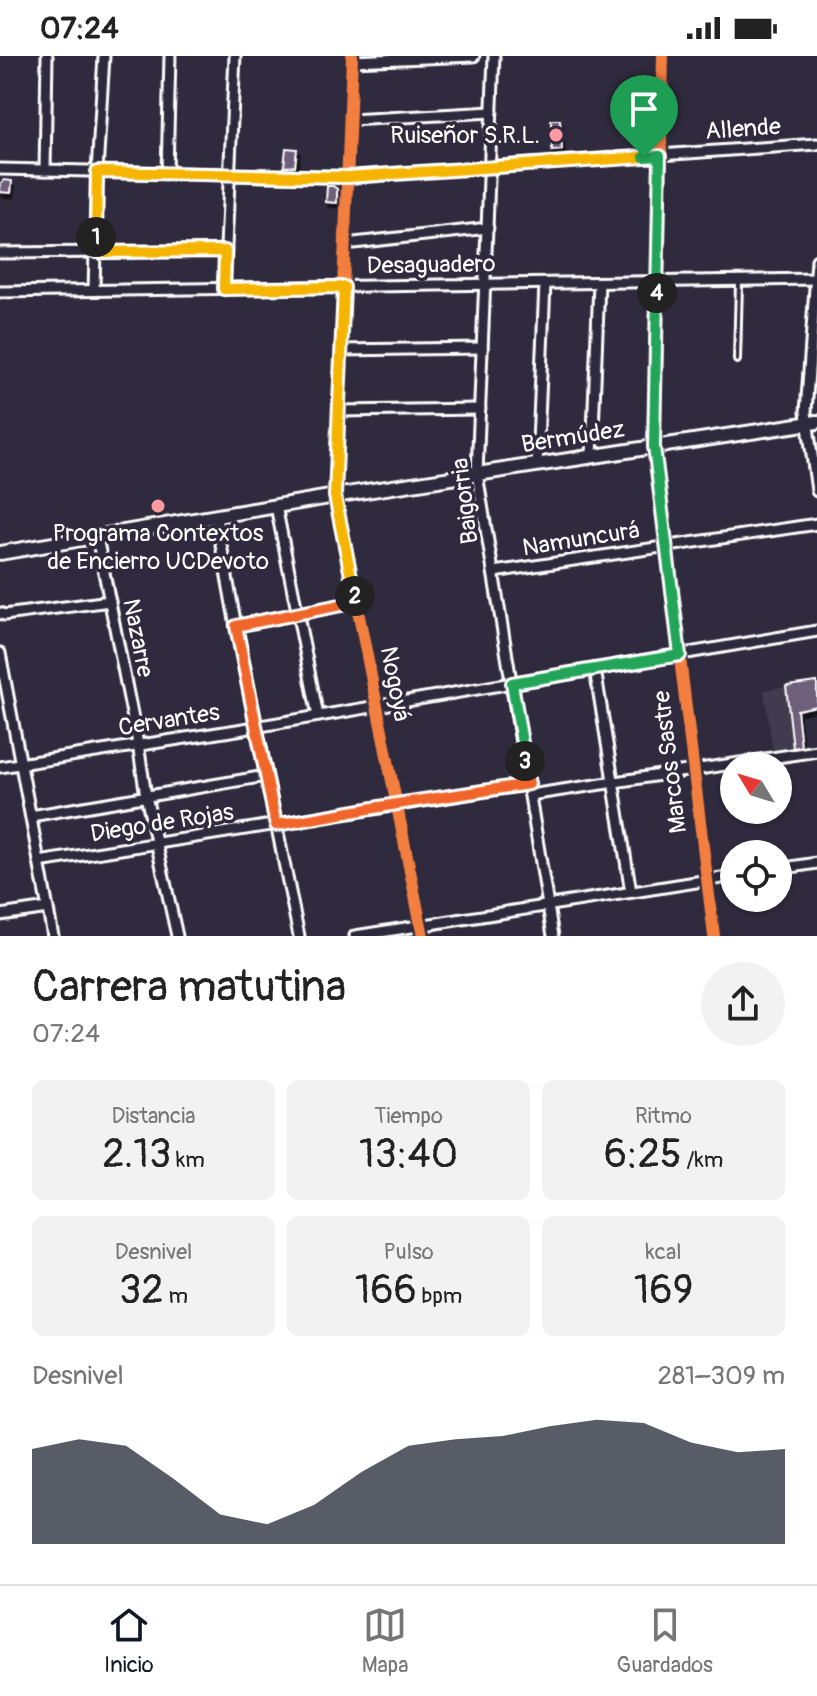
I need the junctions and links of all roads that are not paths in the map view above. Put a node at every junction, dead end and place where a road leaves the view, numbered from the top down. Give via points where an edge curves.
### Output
1 (47, 56) edge
2 (104, 56) edge
3 (170, 56) edge
4 (235, 56) edge
5 (474, 56) edge
6 (494, 56) edge
7 (663, 56) edge
8 (352, 59) edge
9 (492, 112) junction
10 (350, 120) junction
11 (817, 144) edge
12 (660, 156) junction
13 (490, 168) junction
14 (0, 169) edge
15 (45, 170) junction
16 (97, 172) junction
17 (167, 173) junction
18 (229, 176) junction
19 (348, 177) junction
20 (488, 228) junction
21 (345, 244) junction
22 (225, 251) junction
23 (96, 252) junction
24 (0, 253) edge
25 (817, 260) edge
26 (816, 279) edge
27 (739, 281) junction
28 (599, 283) junction
29 (658, 283) junction
30 (486, 284) junction
31 (545, 284) junction
32 (344, 287) junction
33 (224, 289) junction
34 (94, 290) junction
35 (0, 292) edge
36 (814, 341) edge
37 (482, 348) junction
38 (340, 350) junction
39 (737, 360) dead end
40 (480, 409) junction
41 (338, 411) junction
42 (812, 423) edge
43 (654, 446) junction
44 (592, 456) junction
45 (537, 465) junction
46 (477, 474) junction
47 (817, 491) edge
48 (335, 496) junction
49 (276, 506) junction
50 (216, 517) junction
51 (817, 524) edge
52 (97, 537) junction
53 (665, 546) junction
54 (0, 553) edge
55 (494, 572) junction
56 (110, 601) junction
57 (356, 602) junction
58 (0, 613) edge
59 (297, 615) junction
60 (236, 626) junction
61 (817, 631) edge
62 (0, 653) edge
63 (680, 655) junction
64 (595, 669) junction
65 (512, 683) junction
66 (377, 706) junction
67 (318, 716) junction
68 (256, 726) junction
69 (138, 744) junction
70 (817, 751) edge
71 (21, 763) junction
72 (0, 767) edge
73 (693, 770) junction
74 (266, 776) junction
75 (612, 782) junction
76 (530, 789) junction
77 (146, 796) junction
78 (397, 804) junction
79 (31, 816) junction
80 (276, 825) junction
81 (157, 843) junction
82 (39, 862) junction
83 (817, 863) edge
84 (792, 867) edge
85 (720, 879) edge
86 (707, 881) junction
87 (631, 892) junction
88 (548, 906) junction
89 (48, 908) junction
90 (0, 915) edge
91 (422, 931) edge
92 (53, 936) edge
93 (177, 936) edge
94 (299, 936) edge
95 (355, 936) edge
96 (553, 936) edge
97 (714, 936) edge

1 - 15 street
2 - 16 street
3 - 17 street
4 - 18 street
5 - 8 street
6 - 9 street, Baigorria
7 - 12 street, Marcos Sastre
8 - 10 street, Nogoyá
9 - 10 street
9 - 13 street, Baigorria
10 - 19 street, Nogoyá
11 - 12 street, Allende
12 - 13 street, Allende
12 - 29 street, Marcos Sastre
13 - 19 street, Allende
13 - 20 street, Baigorria
14 - 15 street, Allende
15 - 16 street, Allende
16 - 17 street, Allende
16 - 23 street
17 - 18 street, Allende
18 - 19 street, Allende
18 - 22 street
19 - 21 street, Nogoyá
20 - 21 street
20 - 30 street, Baigorria
21 - 32 street, Nogoyá
22 - 23 street
22 - 33 street
23 - 24 street
23 - 34 street
25 - 26 street
26 - 27 street, Desaguadero
26 - 36 street
27 - 29 street, Desaguadero
27 - 39 lane
28 - 29 street, Desaguadero
28 - 31 street, Desaguadero
28 - 44 street
29 - 43 street, Marcos Sastre
30 - 31 street, Desaguadero
30 - 32 street, Desaguadero
30 - 37 street, Baigorria
31 - 45 street
32 - 33 street, Desaguadero
32 - 38 street, Nogoyá
33 - 34 street, Desaguadero
34 - 35 street, Desaguadero
36 - 42 street
37 - 38 street
37 - 40 street, Baigorria
38 - 41 street, Nogoyá
40 - 41 street
40 - 46 street, Baigorria
41 - 48 street, Nogoyá
42 - 43 street, Bermúdez
42 - 47 street
43 - 44 street, Bermúdez
43 - 53 street, Marcos Sastre
44 - 45 street, Bermúdez
45 - 46 street, Bermúdez
46 - 48 street, Bermúdez
46 - 55 street, Baigorria
48 - 49 street, Bermúdez
48 - 57 street, Nogoyá
49 - 50 street, Bermúdez
49 - 59 street
50 - 52 street, Bermúdez
50 - 60 street
51 - 53 street, Namuncurá
52 - 54 street, Bermúdez
52 - 56 street, Nazarre
53 - 55 street, Namuncurá
53 - 63 street, Marcos Sastre
55 - 65 street, Baigorria
56 - 58 street
56 - 69 street, Nazarre
57 - 59 street
57 - 66 street, Nogoyá
59 - 60 street
59 - 67 street
60 - 68 street
61 - 63 street, Cervantes
62 - 71 street
63 - 64 street, Cervantes
63 - 73 street, Marcos Sastre
64 - 65 street, Cervantes
64 - 75 street
65 - 66 street, Cervantes
65 - 76 street, Baigorria
66 - 67 street, Cervantes
66 - 78 street, Nogoyá
67 - 68 street, Cervantes
68 - 69 street, Cervantes
68 - 74 street
69 - 71 street, Cervantes
69 - 77 street, Nazarre
70 - 73 street, Diego de Rojas
71 - 72 street, Cervantes
71 - 79 street
73 - 75 street, Diego de Rojas
73 - 86 street, Marcos Sastre
74 - 77 street
74 - 80 street
75 - 76 street, Diego de Rojas
75 - 87 street
76 - 78 street, Diego de Rojas
76 - 88 street, Baigorria
77 - 79 street
77 - 81 street, Nazarre
78 - 80 street, Diego de Rojas
78 - 91 street, Nogoyá
79 - 82 street
80 - 81 street, Diego de Rojas
80 - 94 street
81 - 82 street, Diego de Rojas
81 - 93 street, Nazarre
82 - 89 street
83 - 84 street
85 - 86 street
86 - 87 street
86 - 97 street, Marcos Sastre
87 - 88 street
88 - 91 street
88 - 96 street, Baigorria
89 - 90 street
89 - 92 street
91 - 95 street

